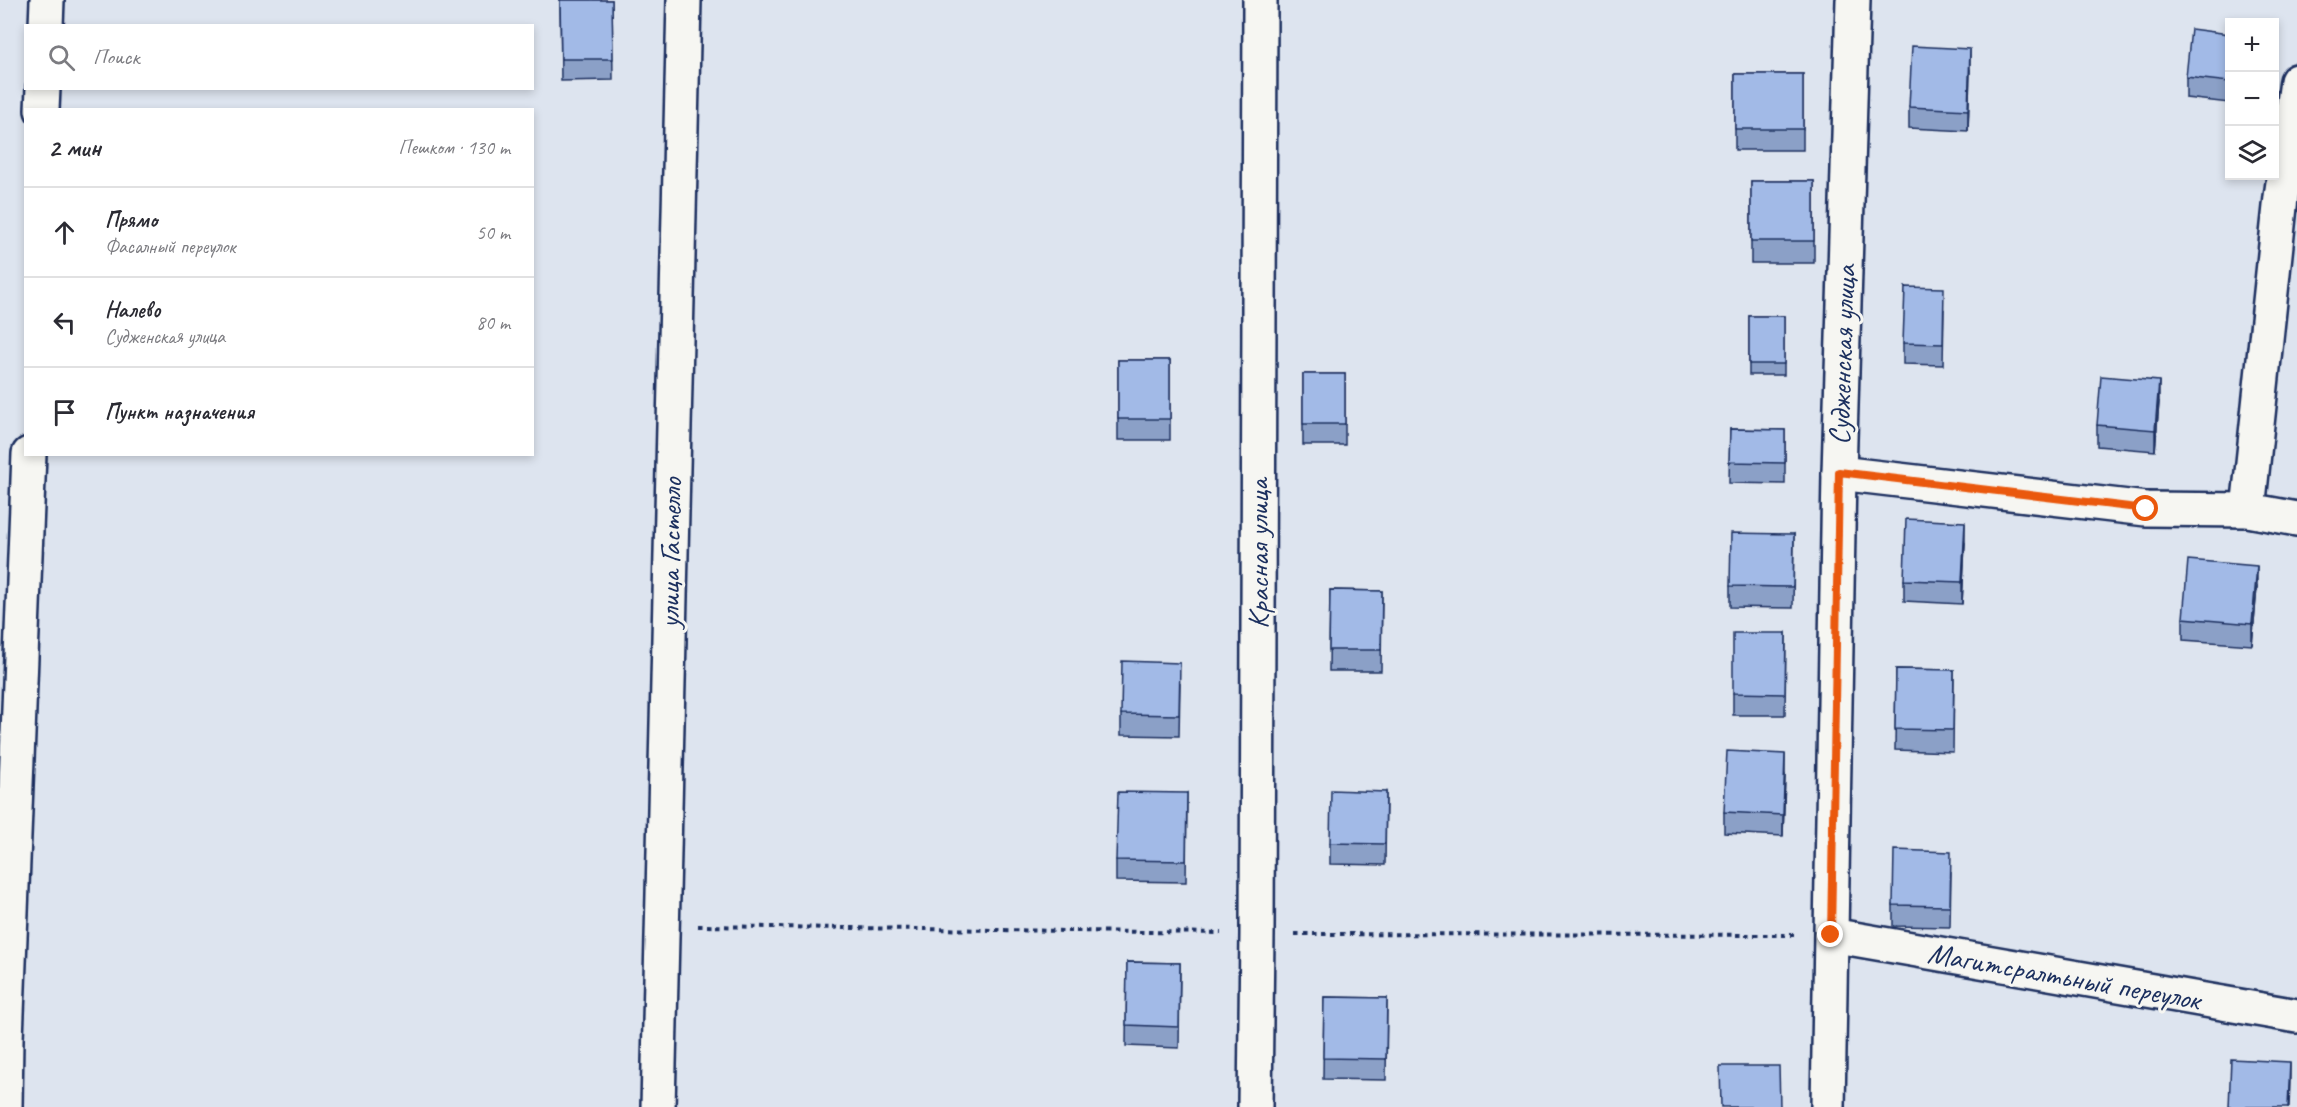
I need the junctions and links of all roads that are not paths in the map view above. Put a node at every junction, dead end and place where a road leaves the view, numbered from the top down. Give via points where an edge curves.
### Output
1 (37, 0) edge
2 (47, 0) edge
3 (684, 0) edge
4 (1260, 0) edge
5 (1853, 0) edge
6 (46, 24) edge
7 (2297, 81) edge
8 (43, 90) edge
9 (42, 108) edge
10 (29, 456) edge
11 (1839, 472) junction
12 (2248, 510) junction
13 (2297, 519) edge
14 (1831, 935) junction
15 (2297, 1016) edge
16 (3, 1039) edge
17 (5, 1107) edge
18 (658, 1107) edge
19 (1255, 1107) edge
20 (1828, 1107) edge

1 - 2 street
2 - 6 street
3 - 18 street, улица Гастелло
4 - 19 street, Красная улица
5 - 11 street, Судженская улица
7 - 12 street
8 - 9 street
10 - 16 street
11 - 12 street via 2146,509
11 - 14 street, Судженская улица
12 - 13 street
14 - 15 street, Магитсралтьный переулок
14 - 20 street, Судженская улица
16 - 17 street

